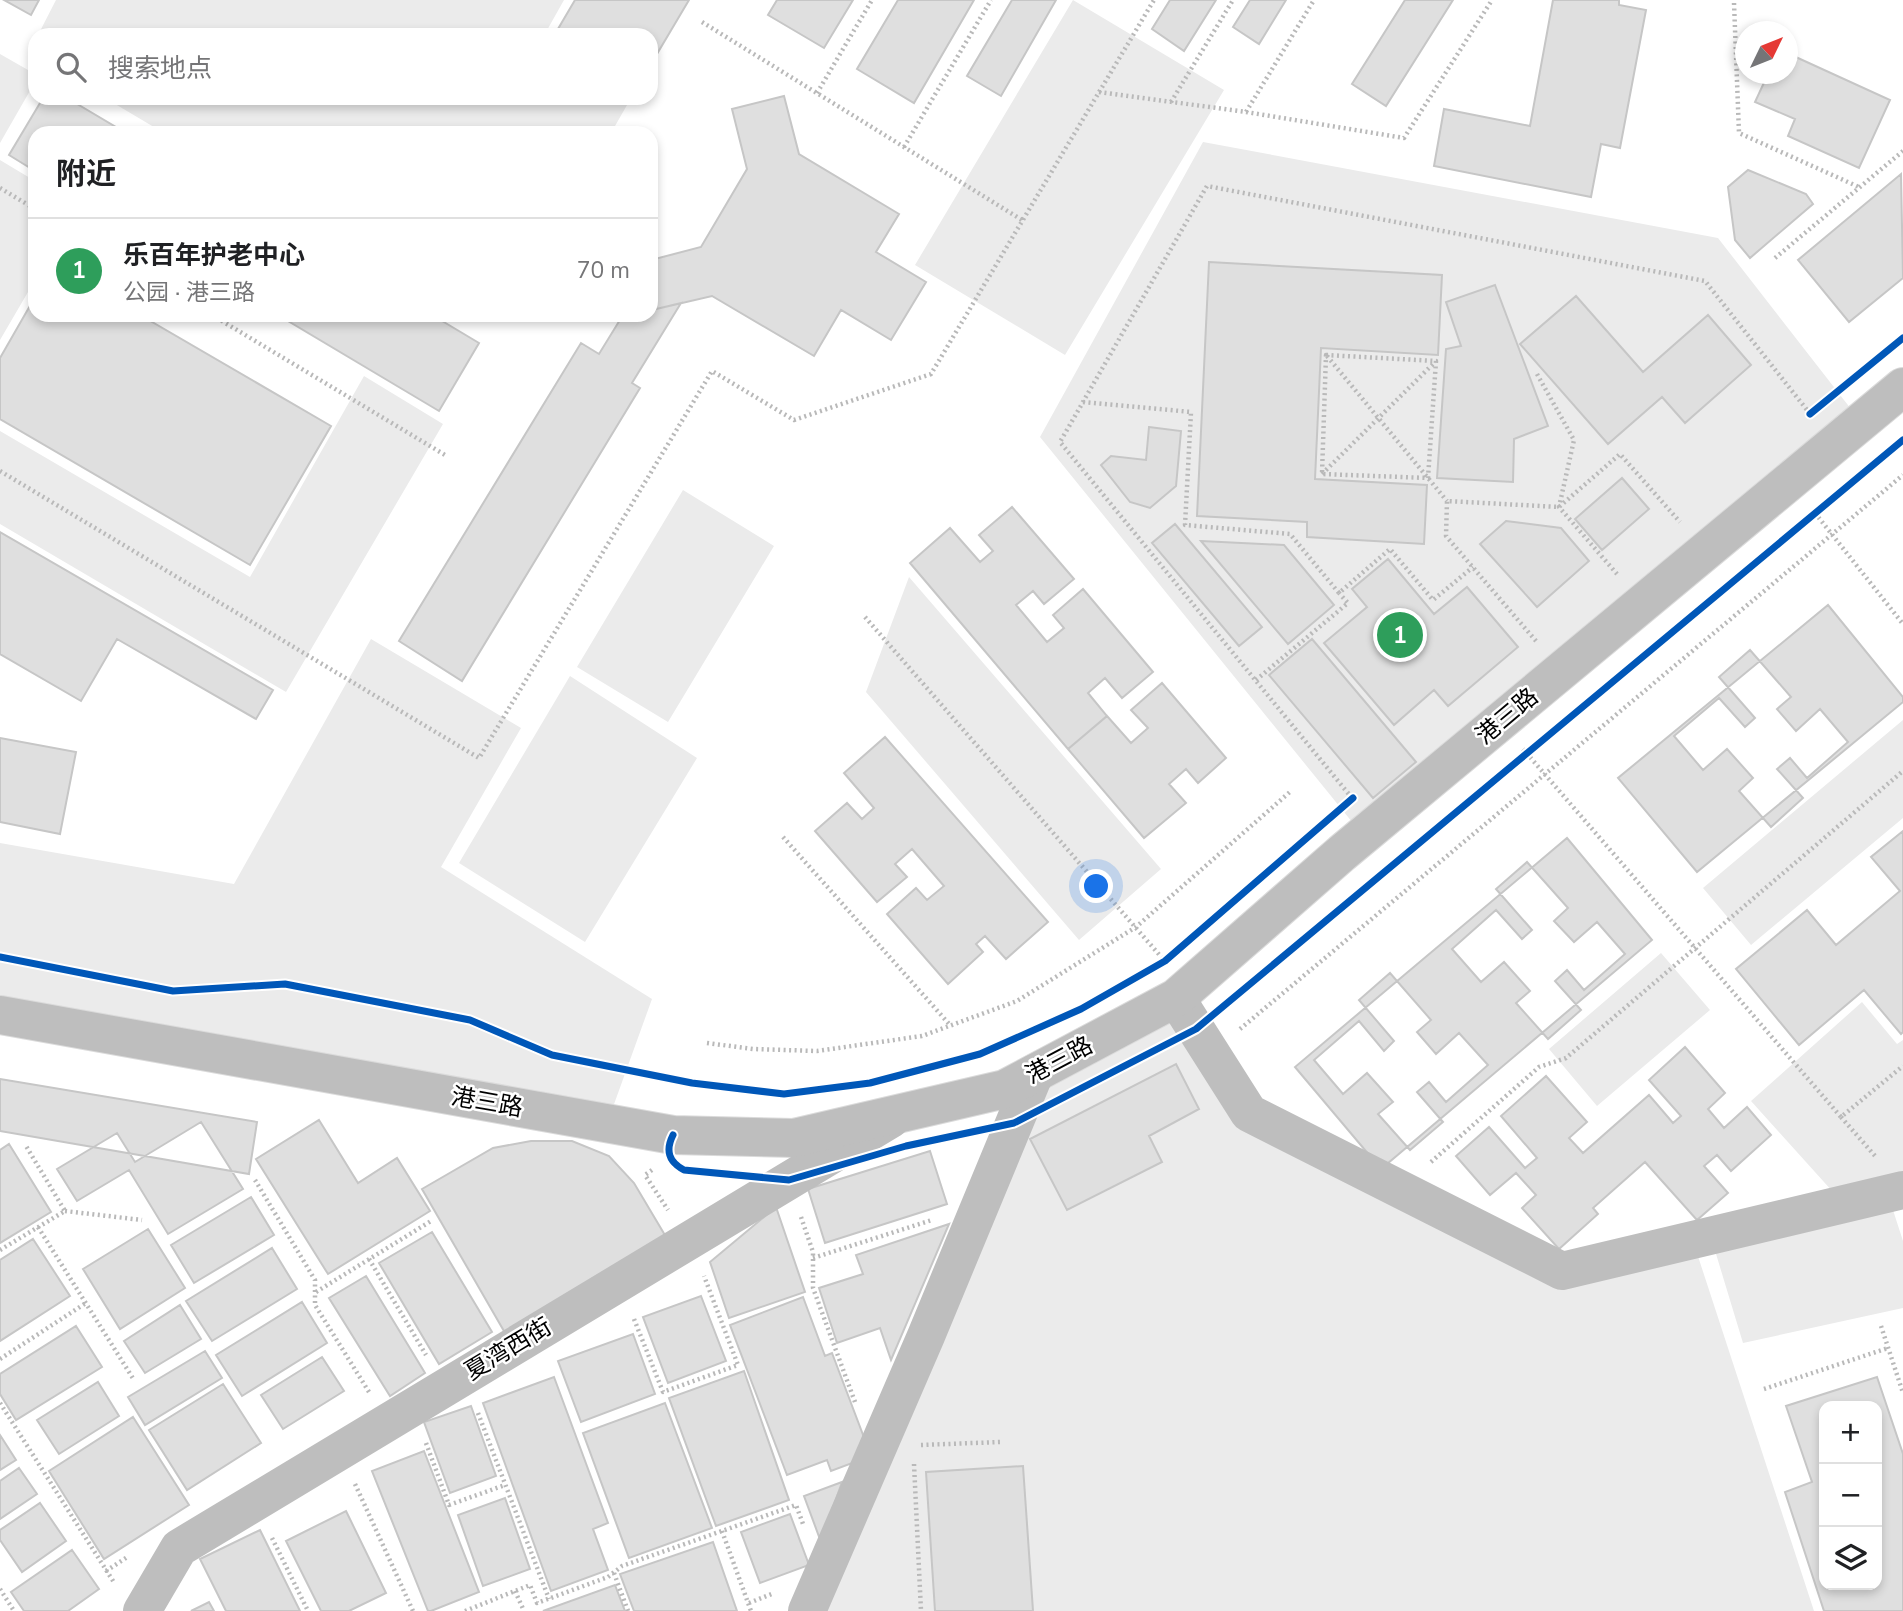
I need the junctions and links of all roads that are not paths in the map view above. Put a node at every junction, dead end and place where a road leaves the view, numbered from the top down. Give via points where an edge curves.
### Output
1 (1903, 387) edge
2 (1177, 998) junction
3 (0, 1015) edge
4 (1035, 1073) junction
5 (901, 1113) junction
6 (1903, 1189) edge
7 (131, 1601) edge
8 (807, 1611) edge

1 - 2 main road, 港三路 via 1500,722 1357,809
2 - 4 main road, 港三路
2 - 6 main road via 1249,1113 1562,1271
3 - 5 main road, 港三路 via 671,1147 794,1138
4 - 5 main road, 港三路 via 1005,1089
4 - 8 main road
5 - 7 main road, 夏湾西街 via 620,1282 460,1396 340,1451 179,1548

